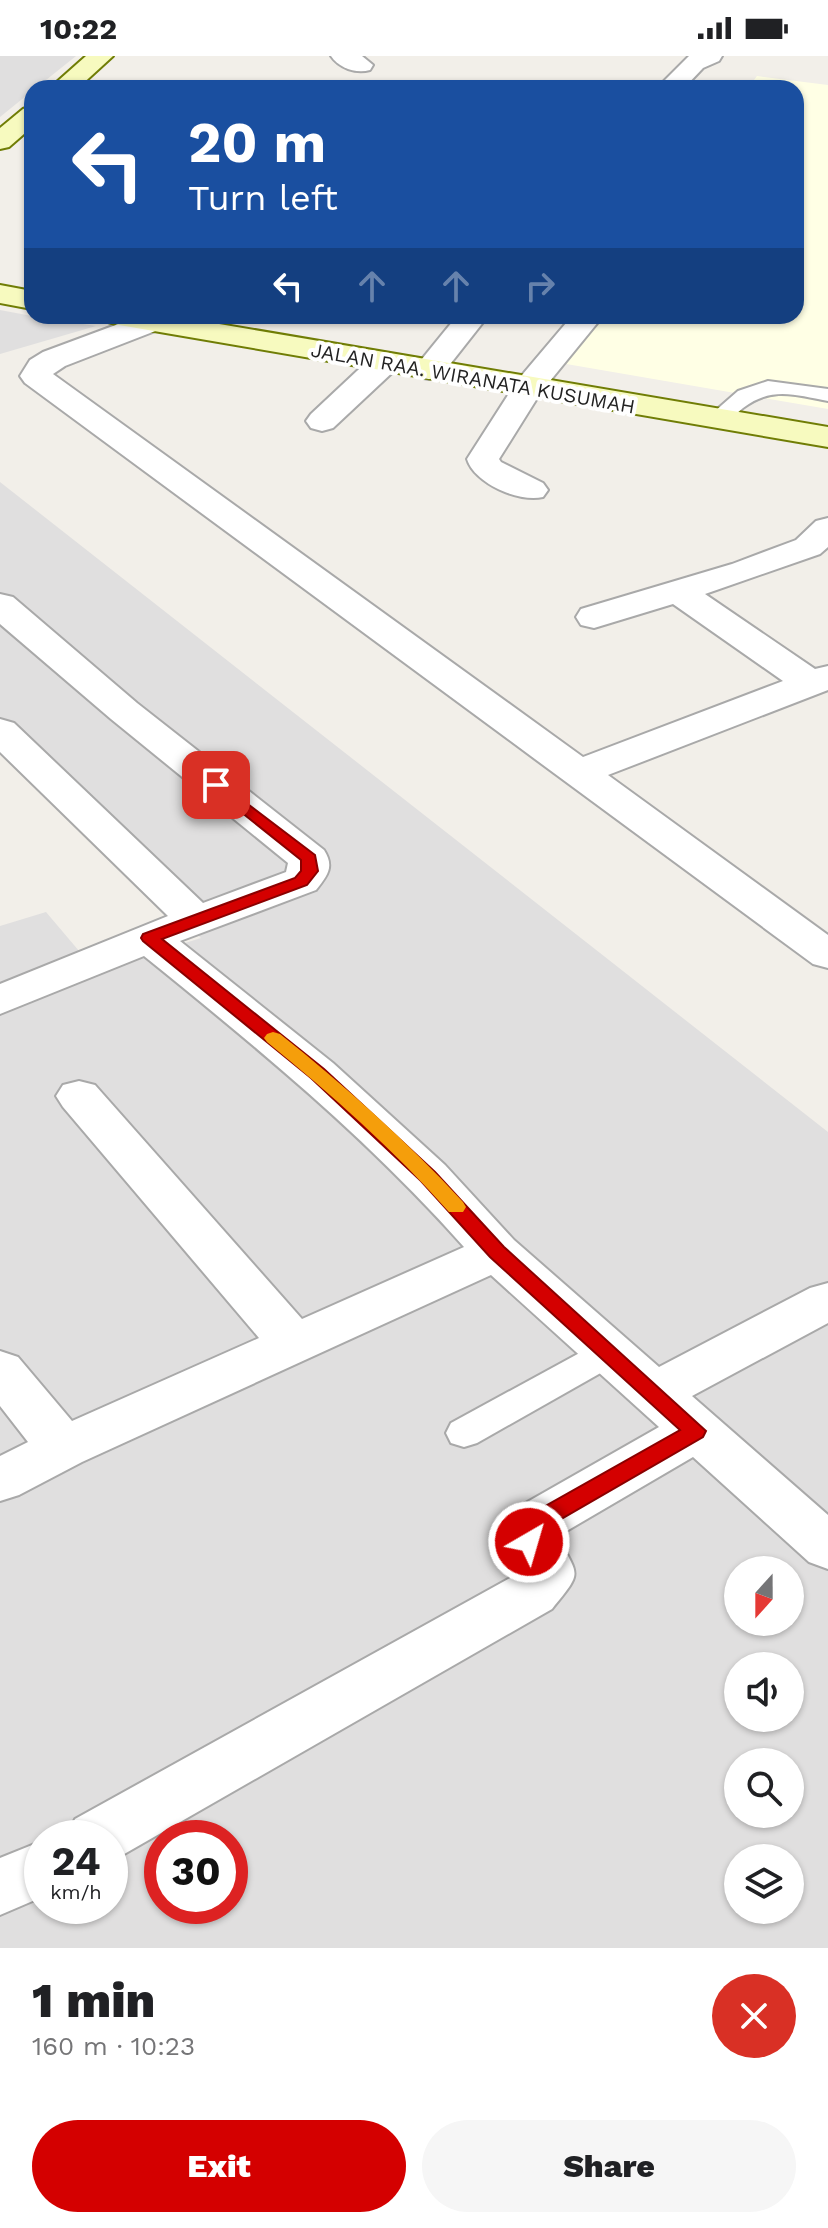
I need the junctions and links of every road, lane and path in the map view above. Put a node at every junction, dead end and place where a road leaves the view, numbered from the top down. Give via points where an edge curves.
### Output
1 (101, 56) edge
2 (710, 56) edge
3 (72, 80) edge
4 (678, 80) edge
5 (24, 121) edge
6 (0, 141) edge
7 (0, 294) edge
8 (24, 298) edge
9 (147, 324) edge
10 (163, 324) edge
11 (466, 324) edge
12 (581, 324) edge
13 (384, 363) junction
14 (429, 370) junction
15 (528, 388) junction
16 (828, 395) edge
17 (717, 419) junction
18 (322, 421) dead end
19 (828, 437) edge
20 (531, 490) dead end
21 (828, 528) edge
22 (677, 591) junction
23 (0, 605) edge
24 (594, 617) dead end
25 (820, 681) edge
26 (0, 731) edge
27 (581, 772) junction
28 (196, 920) junction
29 (149, 938) junction
30 (828, 955) edge
31 (0, 1000) edge
32 (79, 1096) dead end
33 (497, 1252) junction
34 (828, 1301) edge
35 (293, 1343) junction
36 (608, 1353) junction
37 (0, 1370) edge
38 (653, 1393) junction
39 (695, 1431) junction
40 (464, 1433) dead end
41 (63, 1448) junction
42 (0, 1480) edge
43 (828, 1547) edge
44 (128, 1821) edge
45 (24, 1876) edge
46 (0, 1887) edge

1 - 3 main road
2 - 4 street
5 - 6 main road
7 - 8 main road
9 - 27 street via 54,359 36,376
10 - 13 main road, JALAN RAA. WIRANATA KUSUMAH
11 - 14 street
12 - 15 street
13 - 14 main road, JALAN RAA. WIRANATA KUSUMAH
13 - 18 street
14 - 15 main road, JALAN RAA. WIRANATA KUSUMAH
15 - 17 main road, JALAN RAA. WIRANATA KUSUMAH
15 - 20 street via 483,463
16 - 17 lane via 758,387
17 - 19 main road, JALAN RAA. WIRANATA KUSUMAH
21 - 22 street via 808,547
22 - 24 street
22 - 25 street
23 - 28 street via 309,859 309,871 301,881
25 - 27 street
26 - 28 street
27 - 30 street
28 - 29 street
29 - 31 street
29 - 33 street via 317,1073 428,1176
32 - 35 street
33 - 35 street
33 - 36 street
34 - 38 street
35 - 41 street
36 - 38 street
36 - 40 lane
37 - 41 street
38 - 39 street
39 - 43 street
39 - 44 street via 534,1524 529,1542 547,1565 547,1575 532,1593
41 - 42 street
45 - 46 street

